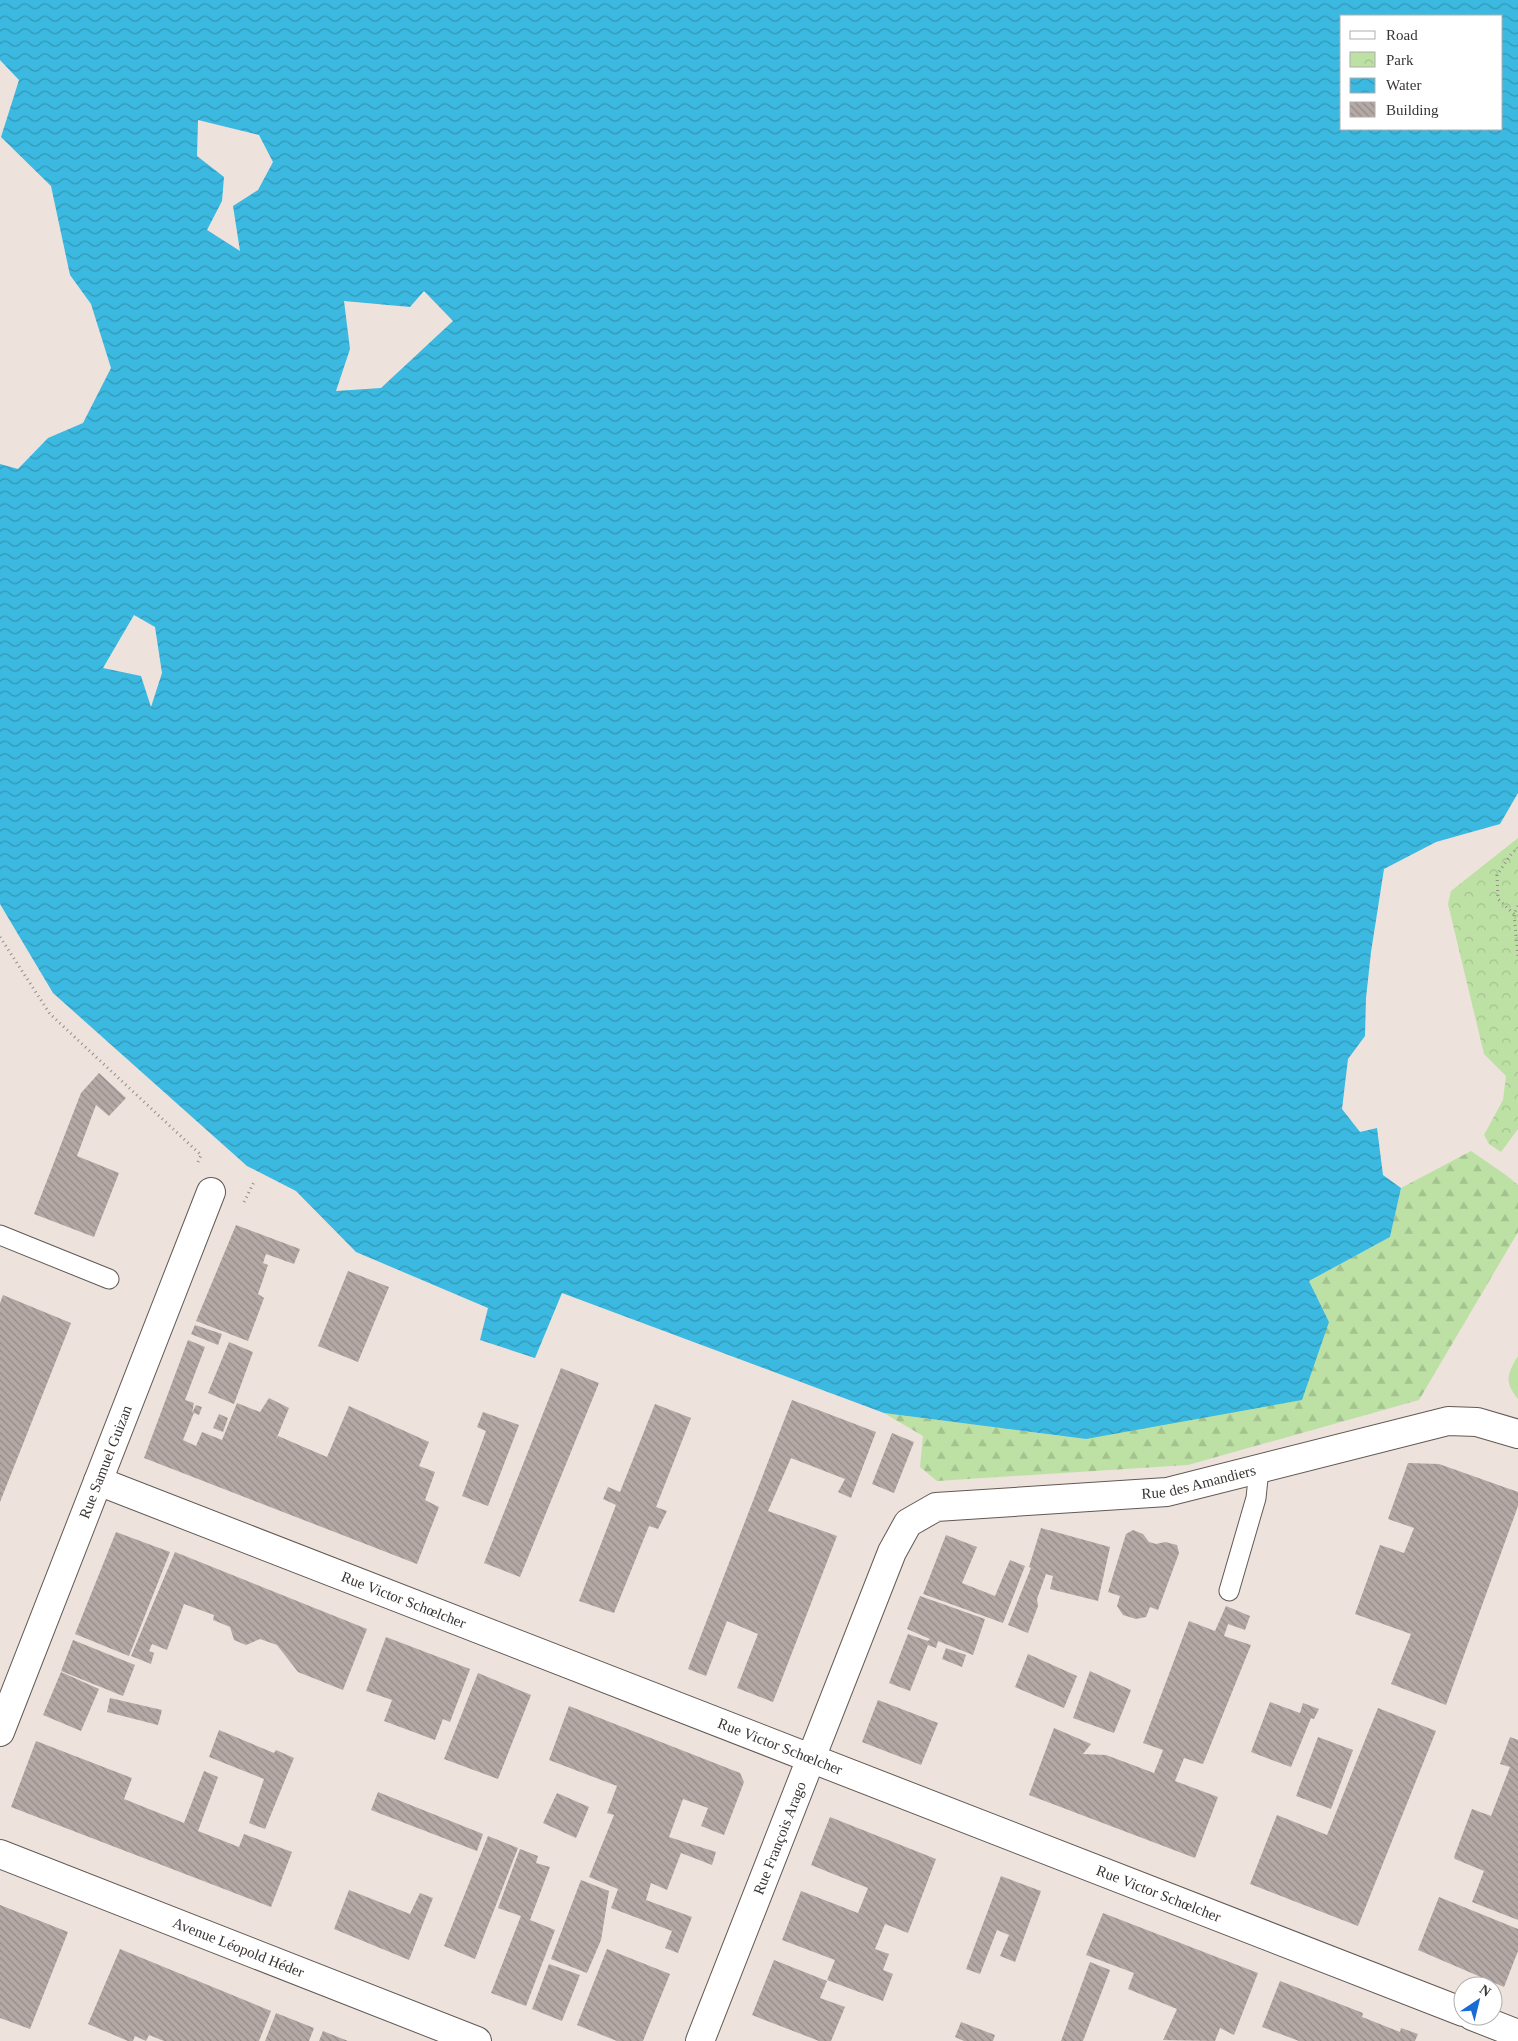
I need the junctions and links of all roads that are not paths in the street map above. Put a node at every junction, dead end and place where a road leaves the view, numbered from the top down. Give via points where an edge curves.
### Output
1 (211, 1192) dead end
2 (0, 1235) edge
3 (109, 1279) dead end
4 (1518, 1434) edge
5 (1259, 1469) junction
6 (98, 1482) junction
7 (892, 1552) joint
8 (1229, 1591) dead end
9 (0, 1732) edge
10 (810, 1758) junction
11 (0, 1854) edge
12 (1453, 2008) edge
13 (1498, 2026) edge
14 (1518, 2034) edge
15 (476, 2041) edge
16 (700, 2041) edge

1 - 6 street, Rue Samuel Guizan
2 - 3 lane
4 - 5 street, Rue des Amandiers via 1477,1422 1448,1422
5 - 7 street, Rue des Amandiers via 1167,1492 936,1507 908,1523
5 - 8 lane via 1256,1498
6 - 9 street, Rue Samuel Guizan
6 - 10 street, Rue Victor Schœlcher
7 - 10 street, Rue François Arago
10 - 12 street, Rue Victor Schœlcher
10 - 16 street, Rue François Arago
11 - 15 street, Avenue Léopold Héder
13 - 14 street

